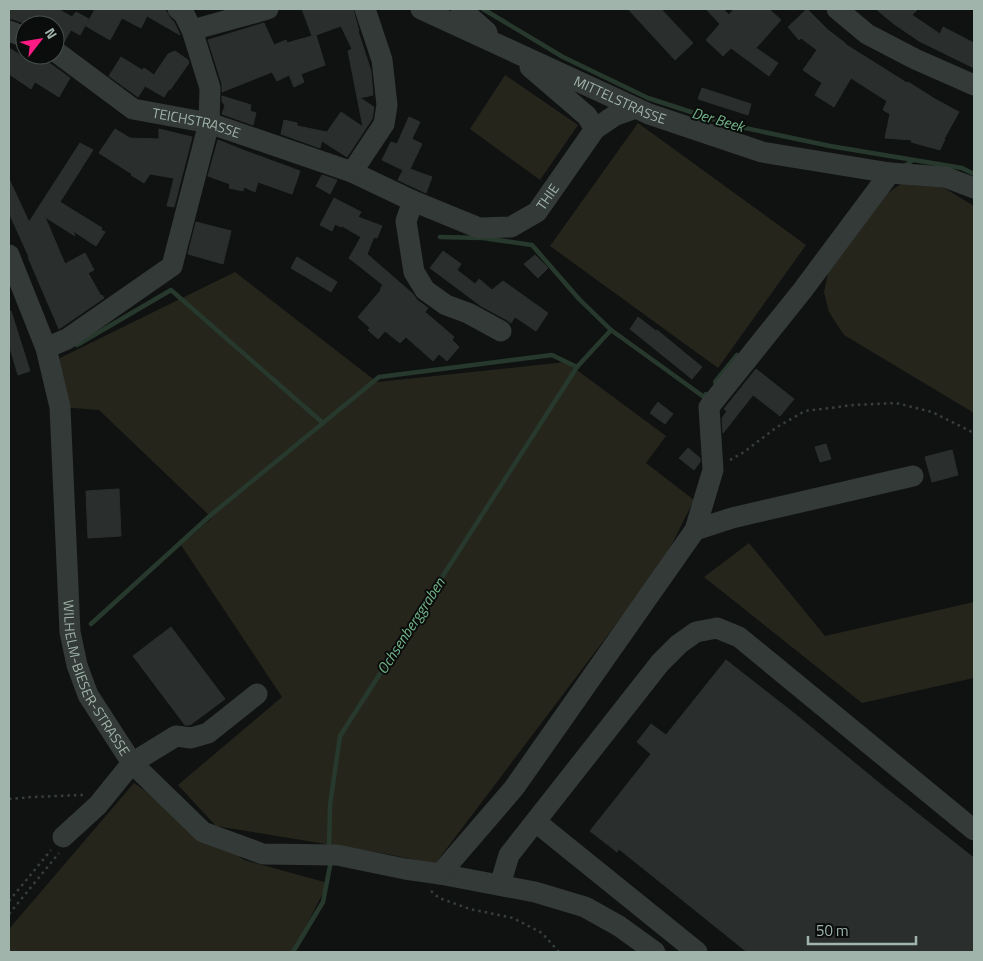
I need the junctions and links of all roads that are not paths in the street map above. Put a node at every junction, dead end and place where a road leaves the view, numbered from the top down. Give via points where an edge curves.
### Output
1 (178, 9) edge
2 (268, 9) edge
3 (365, 9) edge
4 (421, 9) edge
5 (461, 9) edge
6 (837, 9) edge
7 (192, 30) junction
8 (508, 49) junction
9 (65, 58) edge
10 (974, 85) edge
11 (636, 108) junction
12 (209, 123) junction
13 (595, 129) junction
14 (352, 172) junction
15 (890, 173) junction
16 (974, 188) edge
17 (413, 200) junction
18 (9, 255) edge
19 (501, 331) dead end
20 (46, 348) junction
21 (913, 476) dead end
22 (695, 530) junction
23 (257, 694) dead end
24 (132, 763) junction
25 (536, 822) junction
26 (974, 830) edge
27 (61, 844) road end
28 (433, 880) junction
29 (500, 885) junction
30 (655, 952) edge
31 (698, 952) edge

1 - 7 street
2 - 7 street
3 - 14 street via 382,60 388,105 384,124
4 - 8 street, MITTELSTRASSE
5 - 8 street
6 - 10 street via 867,34
7 - 12 street via 210,88
8 - 11 street, MITTELSTRASSE
8 - 13 street via 588,116
9 - 12 street, TEICHSTRASSE via 134,109
11 - 13 street, THIE via 614,116
11 - 15 street, MITTELSTRASSE via 762,152
12 - 14 street, TEICHSTRASSE
12 - 20 street via 172,266 67,339
13 - 17 street, THIE via 537,212 511,227 479,228
14 - 17 street, THIE
15 - 16 street, MITTELSTRASSE via 944,177
15 - 22 street via 802,291 709,407 714,470
17 - 19 street via 406,221 414,272 424,290 446,305
18 - 20 street, WILHELM-BIESER-STRASSE
20 - 24 street, WILHELM-BIESER-STRASSE via 60,407 70,632 76,665 88,695
21 - 22 street via 732,518
22 - 28 street via 514,788
23 - 24 street via 208,733 191,738 176,736
24 - 27 street
24 - 28 street, WILHELM-BIESER-STRASSE via 203,832 263,854 337,855 405,869
25 - 26 street via 660,663 696,632 717,628 739,637
25 - 29 street via 510,856
25 - 31 street
28 - 29 street, WILHELM-BIESER-STRASSE
29 - 30 street, WILHELM-BIESER-STRASSE via 585,907 620,926

